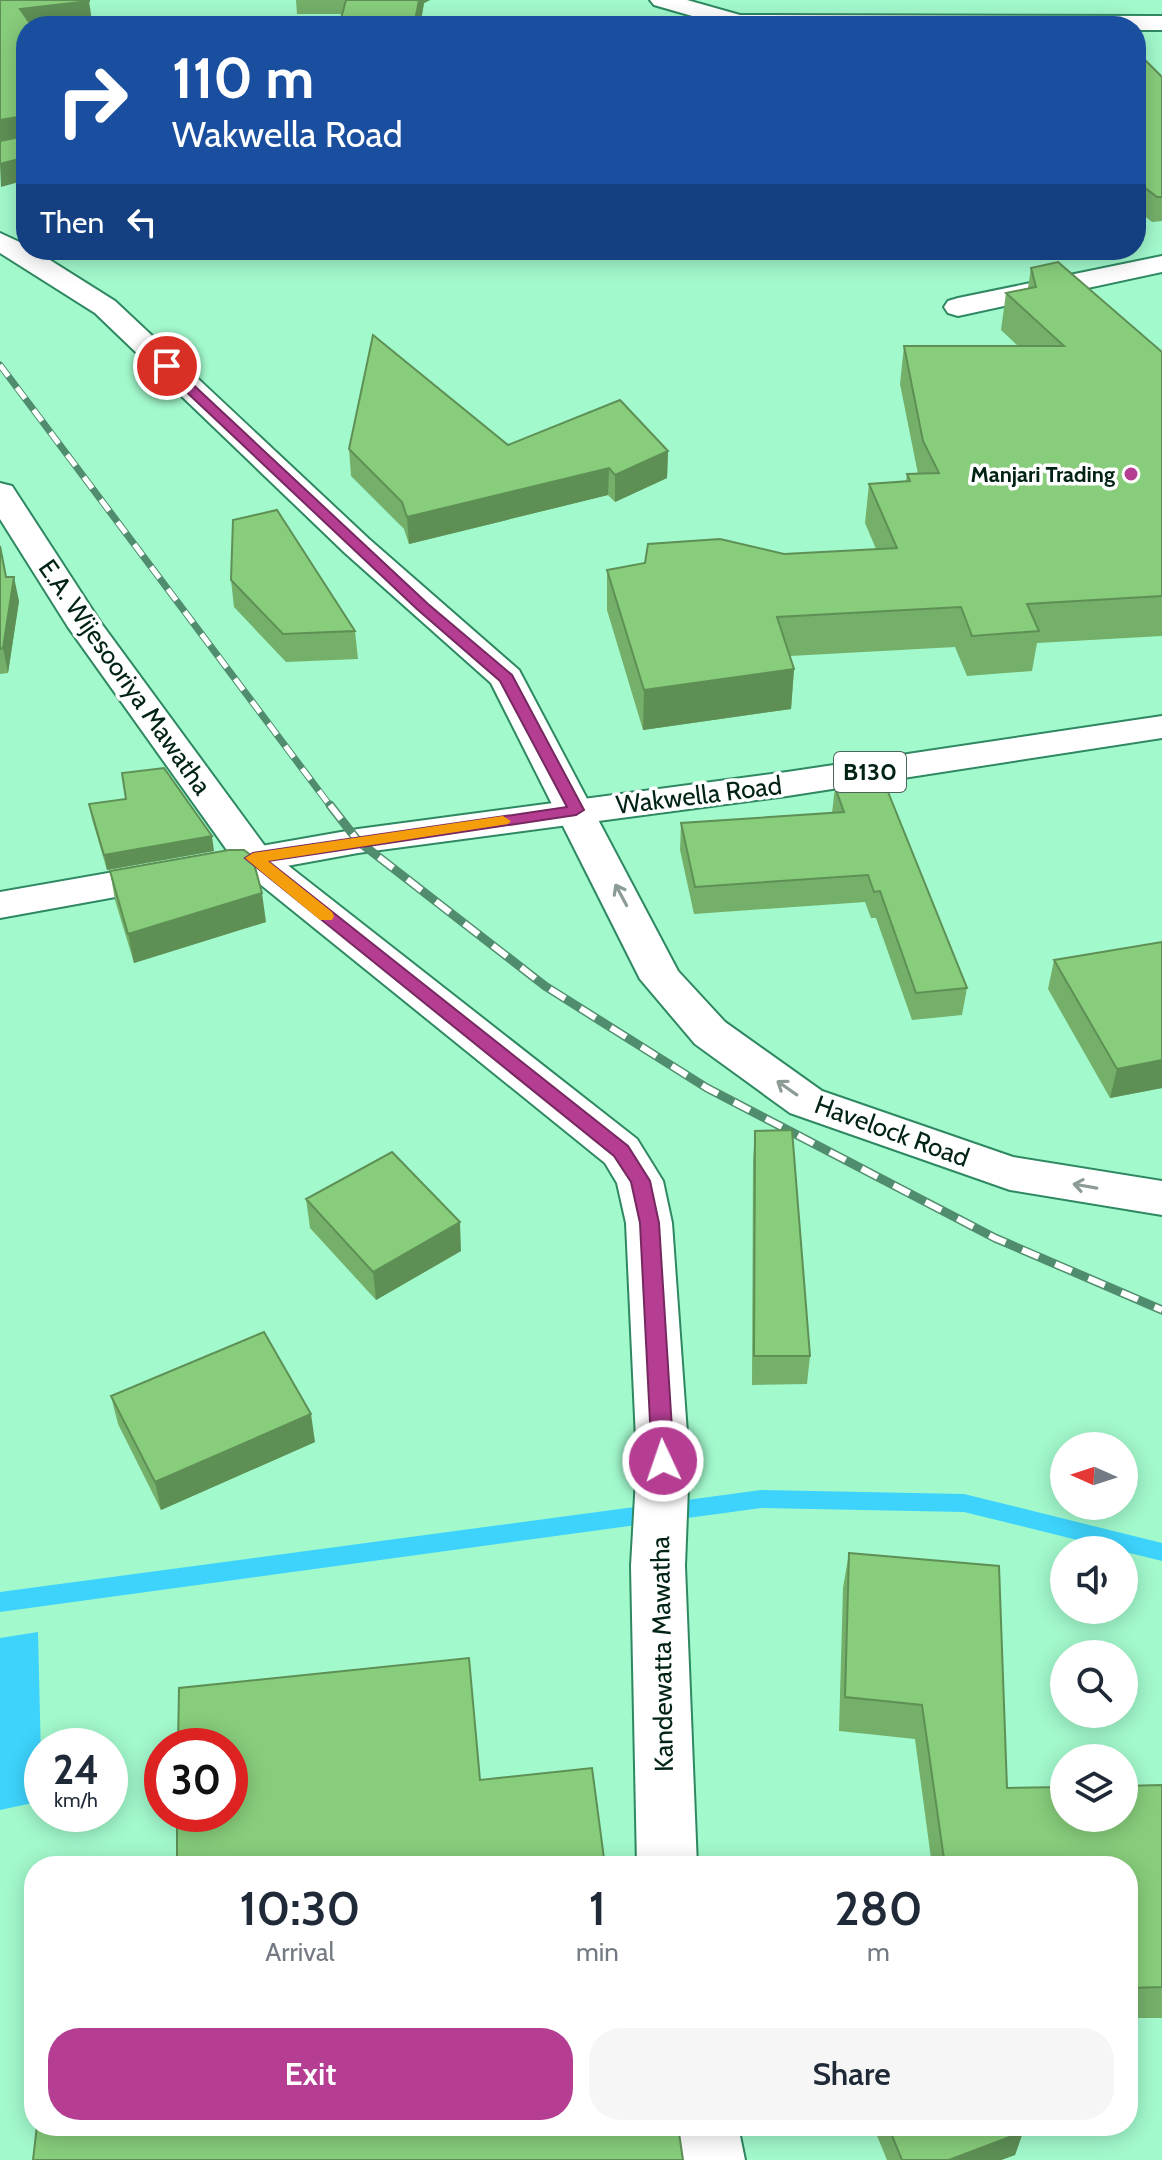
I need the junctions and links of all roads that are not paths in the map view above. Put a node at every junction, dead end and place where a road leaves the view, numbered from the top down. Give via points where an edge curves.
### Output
1 (662, 0) edge
2 (718, 16) edge
3 (30, 260) edge
4 (1162, 264) edge
5 (958, 307) dead end
6 (0, 493) edge
7 (1162, 727) edge
8 (576, 810) junction
9 (253, 858) junction
10 (0, 905) edge
11 (1162, 1198) edge
12 (667, 1856) edge
13 (708, 2136) edge
14 (713, 2160) edge

1 - 2 street
3 - 8 street, Havelock Road via 105,307 390,577 506,678
4 - 5 street
6 - 9 street, E.A. Wijesooriya Mawatha via 86,627
7 - 8 street, Wakwella Road / B130
8 - 9 street, Wakwella Road / B130
11 -> 8 street, Havelock Road via 1010,1173 806,1102 710,1033 661,979
9 - 10 street, Wakwella Road / B130
9 - 12 street, Kandewatta Mawatha via 621,1151 640,1181 649,1223 663,1461 658,1566
13 - 14 street

